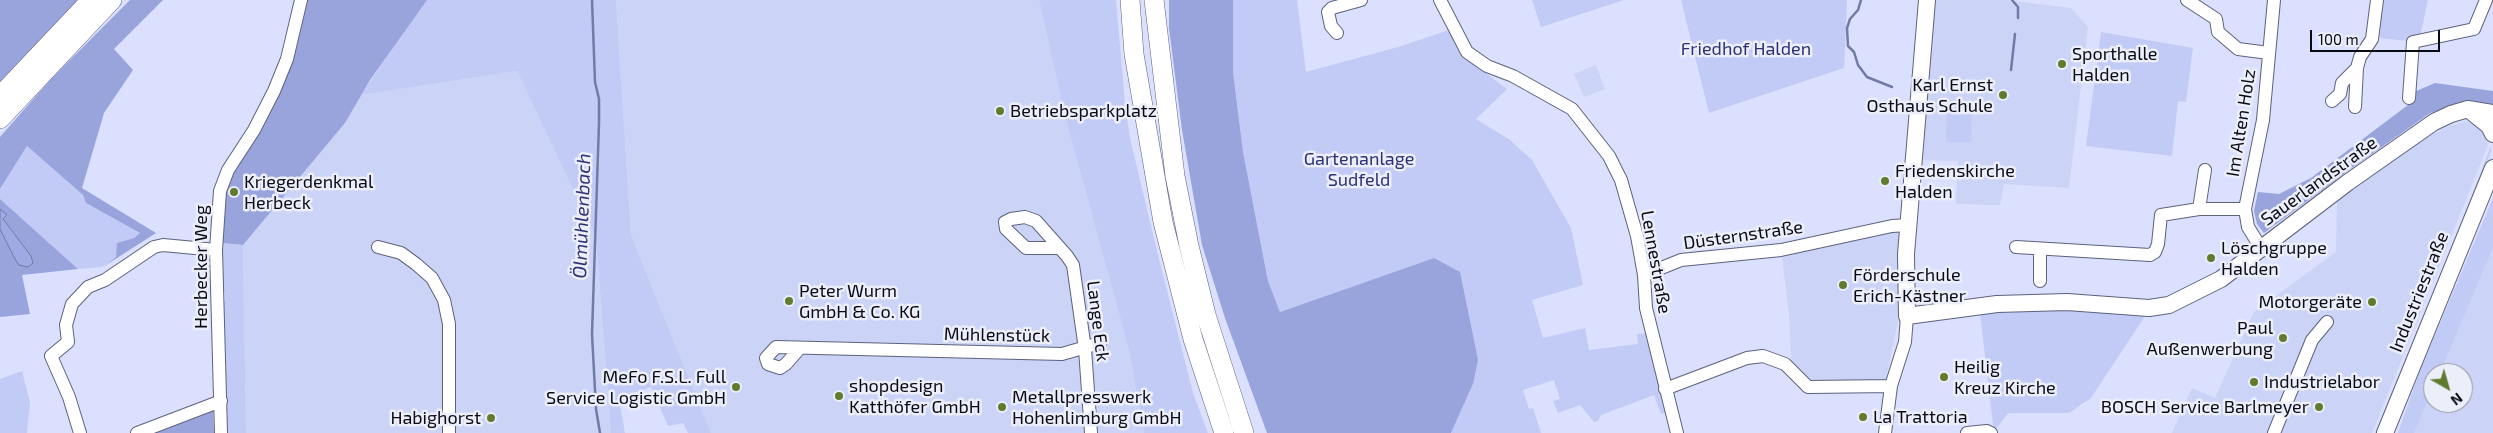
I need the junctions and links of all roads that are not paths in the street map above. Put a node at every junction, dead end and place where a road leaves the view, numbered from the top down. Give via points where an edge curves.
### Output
1 (90, 0) edge
2 (112, 0) edge
3 (301, 0) edge
4 (1130, 0) edge
5 (1154, 0) edge
6 (1361, 0) edge
7 (1440, 0) edge
8 (1926, 0) edge
9 (2187, 0) edge
10 (2274, 0) edge
11 (2377, 0) edge
12 (2486, 0) edge
13 (1337, 33) dead end
14 (2270, 54) junction
15 (2357, 68) junction
16 (0, 96) edge
17 (2409, 98) dead end
18 (2468, 109) junction
19 (2493, 114) edge
20 (0, 119) edge
21 (2493, 134) edge
22 (2493, 168) edge
23 (2205, 170) dead end
24 (2199, 209) junction
25 (2245, 209) junction
26 (1908, 225) junction
27 (378, 247) dead end
28 (1060, 248) dead end
29 (2016, 248) dead end
30 (2260, 248) junction
31 (2040, 249) junction
32 (216, 250) junction
33 (1644, 275) junction
34 (2040, 281) dead end
35 (1907, 316) junction
36 (2327, 322) dead end
37 (1100, 343) dead end
38 (800, 348) dead end
39 (1085, 349) junction
40 (1891, 386) junction
41 (1666, 389) junction
42 (221, 401) junction
43 (1889, 432) edge
44 (80, 433) edge
45 (137, 433) edge
46 (221, 433) edge
47 (449, 433) edge
48 (1091, 433) edge
49 (1224, 433) edge
50 (1244, 433) edge
51 (1677, 433) edge
52 (1967, 433) edge
53 (1990, 433) edge
54 (2274, 433) edge
55 (2385, 433) edge

1 - 16 highway
2 - 20 highway
3 - 32 street, Herbecker Weg via 287,59 274,91 222,182
4 - 49 highway via 1134,54 1163,222 1193,339
5 - 50 highway via 1170,139 1184,220 1206,315
6 - 13 street via 1328,12 1331,26
7 - 33 street, Lennestraße via 1471,55 1486,66 1536,88 1572,109 1599,142 1621,180
8 - 26 main road
9 - 14 street via 2216,19 2218,32 2238,49
10 - 14 street, Im Alten Holz
11 - 15 street via 2372,39
12 - 17 street via 2474,29 2413,42
14 - 25 street, Im Alten Holz via 2261,132
15 - 15 street via 2356,102 2336,98 2342,83
18 - 19 main road, Sauerlandstraße
18 - 21 main road via 2489,126
18 - 30 main road, Sauerlandstraße via 2434,122
22 - 55 main road, Industriestraße
23 - 24 street
24 - 25 street
24 - 31 street via 2161,215 2158,244 2150,255
25 - 30 street, Im Alten Holz via 2248,227
26 - 33 street, Düsternstraße via 1781,250 1681,260
26 - 35 main road
27 - 47 street via 402,253 416,264 432,278 444,300 449,324
28 - 39 street, Lange Eck via 1073,265
29 - 31 street
30 - 35 main road, Sauerlandstraße via 2212,285 2157,308 2067,302 1997,304
31 - 34 street
32 - 42 street, Herbecker Weg
32 - 44 street via 162,245 88,287 72,304 66,325 68,342 52,356
33 - 41 street, Lennestraße via 1646,308
35 - 40 street via 1905,342
36 - 54 street via 2312,340
37 - 39 street, Mühlenstück
38 - 39 street, Mühlenstück via 1062,354
39 - 48 street, Lange Eck
40 - 41 street via 1808,387 1785,364 1763,356 1747,358
40 - 43 street
41 - 51 street, Lennestraße
42 - 45 street
42 - 46 street, Herbecker Weg
52 - 53 street

